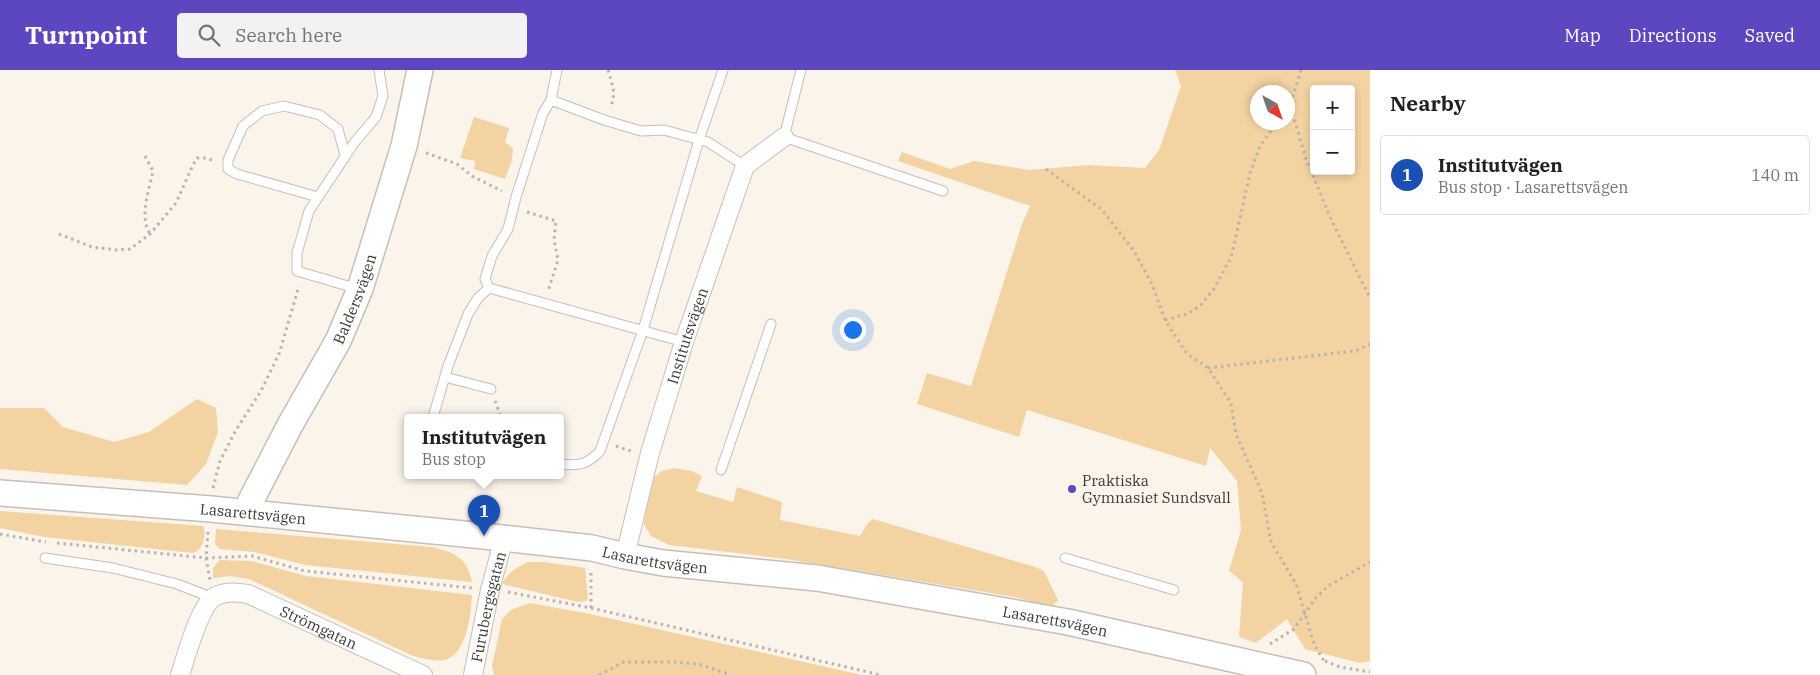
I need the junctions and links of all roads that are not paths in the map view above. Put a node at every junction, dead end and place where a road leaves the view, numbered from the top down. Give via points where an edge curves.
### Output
1 (380, 70) edge
2 (420, 70) edge
3 (557, 70) edge
4 (722, 70) edge
5 (801, 70) edge
6 (551, 100) junction
7 (784, 137) junction
8 (699, 140) junction
9 (345, 156) junction
10 (745, 166) junction
11 (943, 191) dead end
12 (318, 197) junction
13 (489, 288) junction
14 (360, 289) junction
15 (771, 324) dead end
16 (643, 330) junction
17 (684, 342) junction
18 (445, 377) junction
19 (491, 388) dead end
20 (434, 414) edge
21 (564, 465) edge
22 (721, 470) dead end
23 (0, 493) edge
24 (245, 512) junction
25 (504, 538) junction
26 (624, 556) junction
27 (45, 558) dead end
28 (1065, 558) dead end
29 (1174, 590) dead end
30 (213, 598) junction
31 (180, 675) edge
32 (423, 675) edge
33 (472, 675) edge
34 (1303, 675) edge

1 - 9 lane via 383,96 376,118
2 - 14 street, Baldersvägen via 404,146
3 - 6 lane
4 - 8 lane
5 - 7 lane
6 - 8 lane via 641,131 664,130
6 - 13 lane via 543,113 508,229 492,256 485,279
7 - 10 street
7 - 11 lane
8 - 10 lane via 708,142
8 - 16 lane
9 - 12 lane
9 - 12 lane via 338,129 320,115 284,106 262,111 243,126 228,160 228,169
10 - 17 street, Institutsvägen
12 - 14 lane via 309,211 297,254 297,271
13 - 16 lane
13 - 18 lane via 468,314
14 - 24 street, Baldersvägen via 338,340
15 - 22 lane
16 - 17 lane
16 - 21 lane via 600,451 591,461 575,466
17 - 26 street, Institutsvägen via 650,453
18 - 19 lane
18 - 20 lane
23 - 24 street, Lasarettsvägen
24 - 25 street, Lasarettsvägen
25 - 26 street, Lasarettsvägen via 592,548
25 - 33 street, Furubergsgatan
26 - 34 street, Lasarettsvägen via 663,563 817,578 1068,622
27 - 30 lane via 113,568 177,584
28 - 29 lane
30 - 31 street via 201,614
30 - 32 street, Strömgatan via 231,591 248,594

